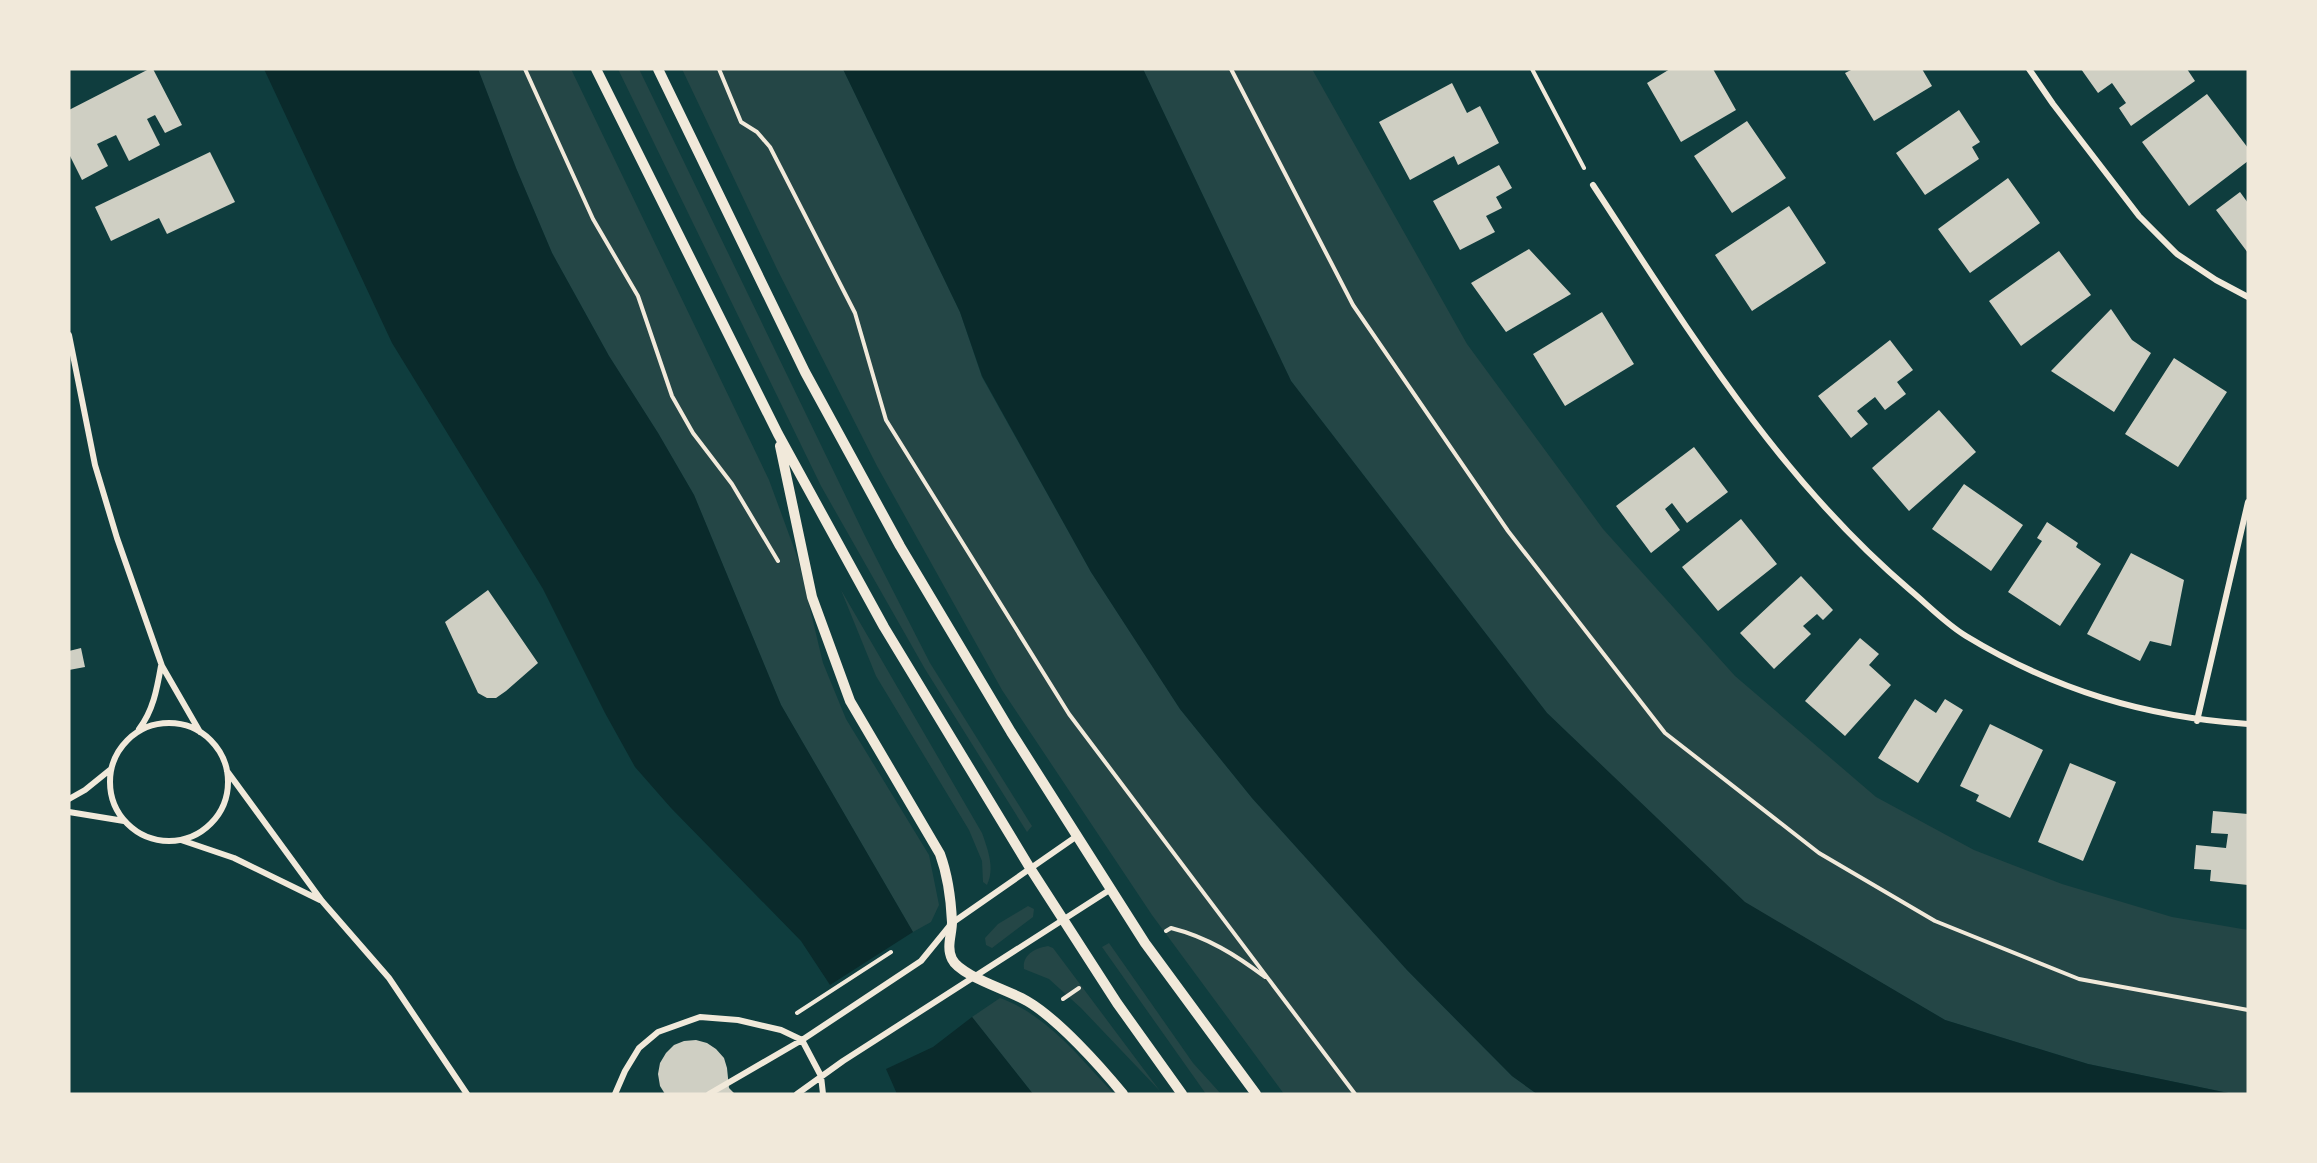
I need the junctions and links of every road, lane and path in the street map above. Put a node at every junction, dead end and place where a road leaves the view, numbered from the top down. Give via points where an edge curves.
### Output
1 (525, 69) edge
2 (596, 69) edge
3 (658, 69) edge
4 (719, 69) edge
5 (1231, 69) edge
6 (1532, 69) edge
7 (2029, 69) edge
8 (1593, 185) joint
9 (2248, 297) edge
10 (69, 335) edge
11 (778, 434) junction
12 (2248, 502) edge
13 (783, 570) dead end
14 (162, 666) junction
15 (2197, 721) junction
16 (2248, 724) edge
17 (137, 732) junction
18 (200, 732) junction
19 (111, 769) junction
20 (227, 771) junction
21 (69, 799) edge
22 (69, 812) edge
23 (124, 821) junction
24 (1077, 836) junction
25 (180, 840) junction
26 (1030, 868) junction
27 (1111, 889) junction
28 (322, 901) junction
29 (1064, 920) junction
30 (952, 923) junction
31 (897, 948) dead end
32 (975, 976) junction
33 (2248, 1010) edge
34 (790, 1016) dead end
35 (801, 1040) junction
36 (821, 1076) junction
37 (467, 1093) edge
38 (615, 1094) edge
39 (709, 1094) edge
40 (797, 1094) edge
41 (823, 1094) edge
42 (1123, 1094) edge
43 (1182, 1094) edge
44 (1256, 1094) edge
45 (1356, 1094) edge

1 - 13 path via 593,219 638,296 672,396 693,434 732,484
2 - 11 street
3 - 24 street via 805,372 894,536
4 - 45 path via 741,122 770,147 855,313 892,430 1069,714
5 - 33 path via 1353,305 1508,531 1665,734 1819,853 1935,921 2079,979
6 - 8 path
7 - 9 street via 2139,216 2177,254
8 - 15 street via 1725,383 1780,455 1842,527 1890,573 1964,634 2030,671 2114,703
10 - 14 street via 95,465
11 - 26 street via 884,627
11 - 30 street via 812,597 850,701 940,855 947,874
12 - 15 street
14 - 17 street via 155,697
14 - 18 street
15 - 16 street
17 - 18 street via 169,723
17 - 19 street via 116,754
18 - 20 street via 217,749
19 - 21 street
19 - 23 street via 114,806
20 - 25 street via 228,790 212,822 197,834
20 - 28 street
22 - 23 street
23 - 25 street via 140,834
24 - 26 street
24 - 27 street
25 - 28 street via 234,858
26 - 29 street
26 - 30 street
27 - 29 street
27 - 44 street via 1153,955
28 - 37 street via 389,978
29 - 32 street
29 - 43 street
30 - 32 street via 952,959 962,971
30 - 35 street via 921,961
31 - 34 path
32 - 36 street
32 - 42 street via 1029,1002 1065,1032
35 - 36 street
35 - 38 street via 781,1030 738,1020 700,1017 658,1032 639,1048
35 - 39 street
36 - 40 street
36 - 41 street

